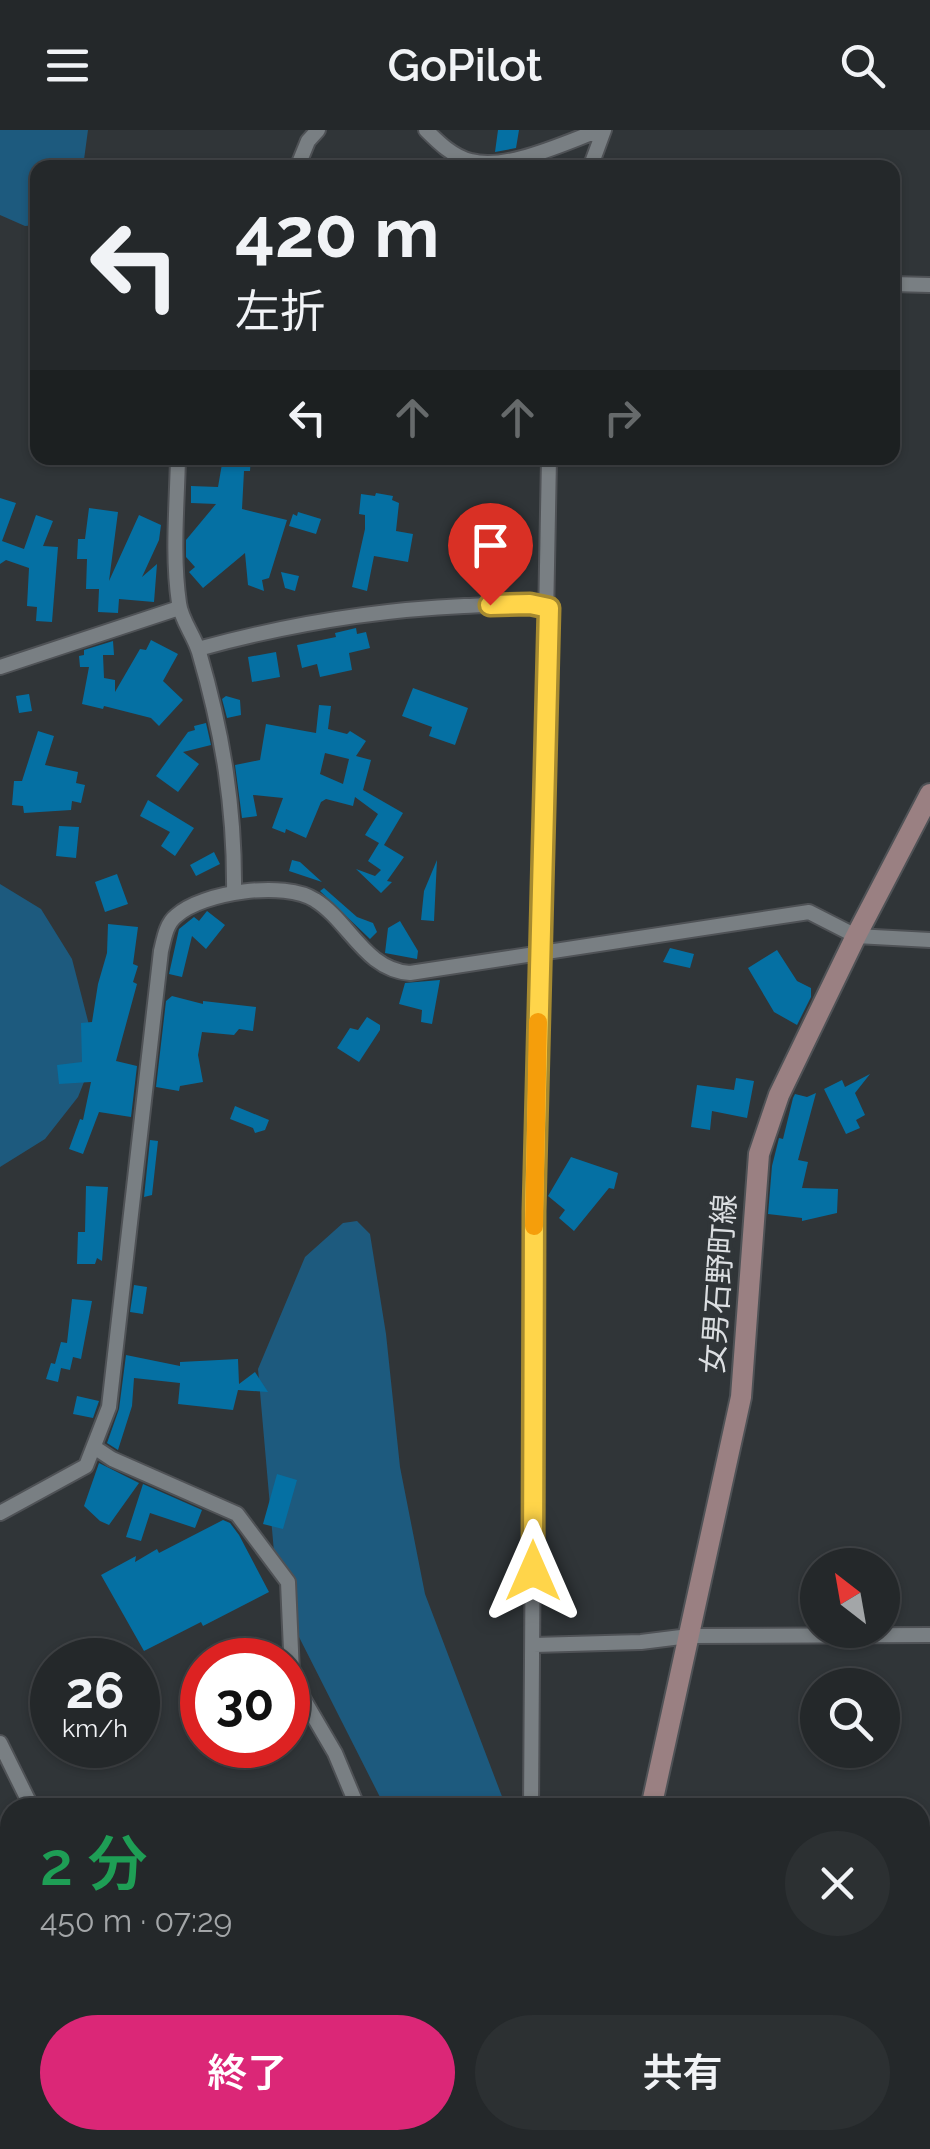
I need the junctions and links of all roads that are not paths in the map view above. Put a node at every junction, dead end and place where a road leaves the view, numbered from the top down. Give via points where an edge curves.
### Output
1 (318, 130) edge
2 (426, 130) edge
3 (602, 130) edge
4 (300, 160) edge
5 (468, 160) edge
6 (505, 160) edge
7 (593, 160) edge
8 (900, 284) edge
9 (930, 285) edge
10 (178, 465) edge
11 (549, 465) edge
12 (179, 608) junction
13 (549, 608) junction
14 (198, 649) junction
15 (0, 667) edge
16 (930, 794) edge
17 (234, 894) junction
18 (856, 936) junction
19 (930, 940) edge
20 (539, 952) junction
21 (94, 1447) junction
22 (0, 1513) edge
23 (930, 1635) edge
24 (689, 1636) junction
25 (534, 1645) junction
26 (0, 1743) edge
27 (27, 1798) edge
28 (354, 1798) edge
29 (532, 1798) edge
30 (653, 1798) edge

1 - 4 street
2 - 5 street
3 - 6 street
3 - 7 street
8 - 9 street
10 - 12 street
11 - 13 street
12 - 14 street
12 - 15 street
13 - 14 street via 412,608 311,622
13 - 20 street
14 - 17 street via 228,776
16 - 18 main road, 女男石野町線
17 - 20 street via 302,893 395,972
17 - 21 street via 200,901 174,917 161,951 117,1361 110,1407
18 - 19 street
18 - 20 street via 809,912
18 - 24 main road, 女男石野町線 via 779,1095 759,1154 741,1397
20 - 25 street
21 - 22 street via 86,1466
21 - 28 street via 237,1514 288,1582 292,1673
23 - 24 street
24 - 25 street
24 - 30 main road, 女男石野町線
25 - 29 street
26 - 27 street

